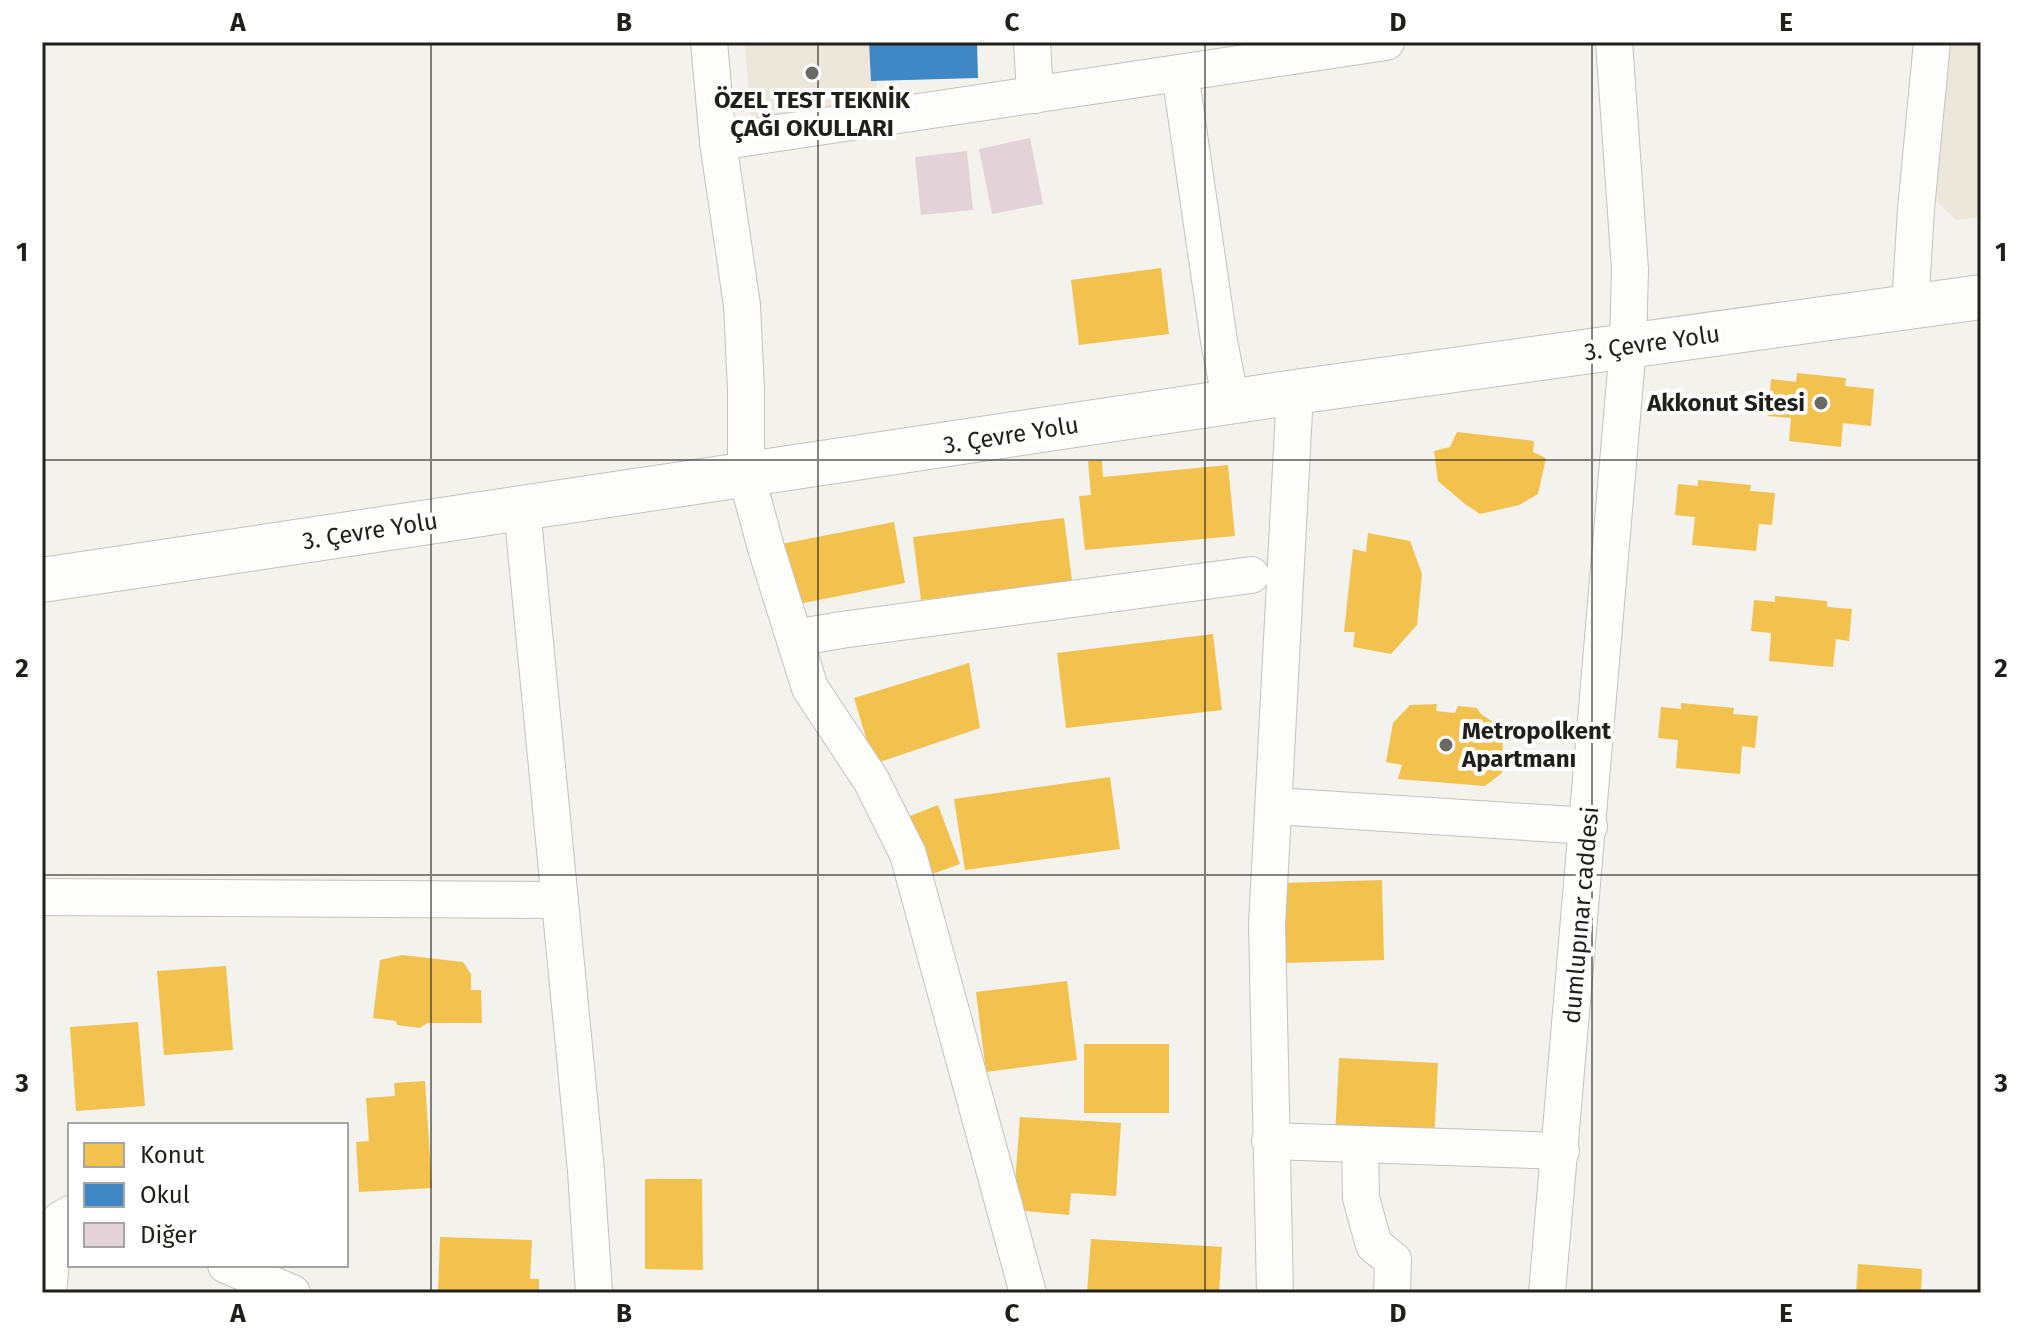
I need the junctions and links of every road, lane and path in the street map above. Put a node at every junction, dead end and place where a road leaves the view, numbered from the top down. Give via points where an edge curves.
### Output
1 (709, 42) edge
2 (1032, 42) edge
3 (1386, 42) edge
4 (1614, 42) edge
5 (1932, 42) edge
6 (1180, 73) junction
7 (1035, 95) junction
8 (718, 142) junction
9 (1981, 297) edge
10 (1910, 307) junction
11 (1628, 346) junction
12 (1295, 392) junction
13 (1231, 402) junction
14 (746, 474) junction
15 (522, 508) junction
16 (1251, 575) dead end
17 (42, 580) edge
18 (796, 642) junction
19 (1275, 806) junction
20 (1589, 826) junction
21 (42, 897) edge
22 (560, 900) junction
23 (1270, 1141) junction
24 (1360, 1144) junction
25 (1561, 1151) junction
26 (68, 1215) edge
27 (231, 1267) edge
28 (48, 1293) edge
29 (292, 1293) edge
30 (594, 1293) edge
31 (1028, 1293) edge
32 (1275, 1293) edge
33 (1392, 1293) edge
34 (1547, 1293) edge

1 - 8 street
2 - 7 street
3 - 6 street
4 - 11 street, dumlupınar caddesi via 1630,269
5 - 10 street
6 - 7 street
6 - 13 street
7 - 8 street
8 - 14 street via 742,305
9 - 10 main road, 3. Çevre Yolu
10 - 11 main road, 3. Çevre Yolu
11 - 12 main road, 3. Çevre Yolu
11 - 20 street, dumlupınar caddesi
12 - 13 main road, 3. Çevre Yolu
12 - 19 street
13 - 14 main road, 3. Çevre Yolu
14 - 15 main road, 3. Çevre Yolu
14 - 18 street
15 - 17 main road, 3. Çevre Yolu
15 - 22 street
16 - 18 street via 841,630
18 - 31 street via 810,688 871,780 908,854
19 - 20 street
19 - 23 street via 1267,925
20 - 25 street, dumlupınar caddesi
21 - 22 street
22 - 30 street
23 - 24 street
23 - 32 street
24 - 25 street
24 - 33 street via 1361,1198 1374,1245 1393,1260
25 - 34 street, dumlupınar caddesi
26 - 28 street via 54,1229
27 - 29 street

